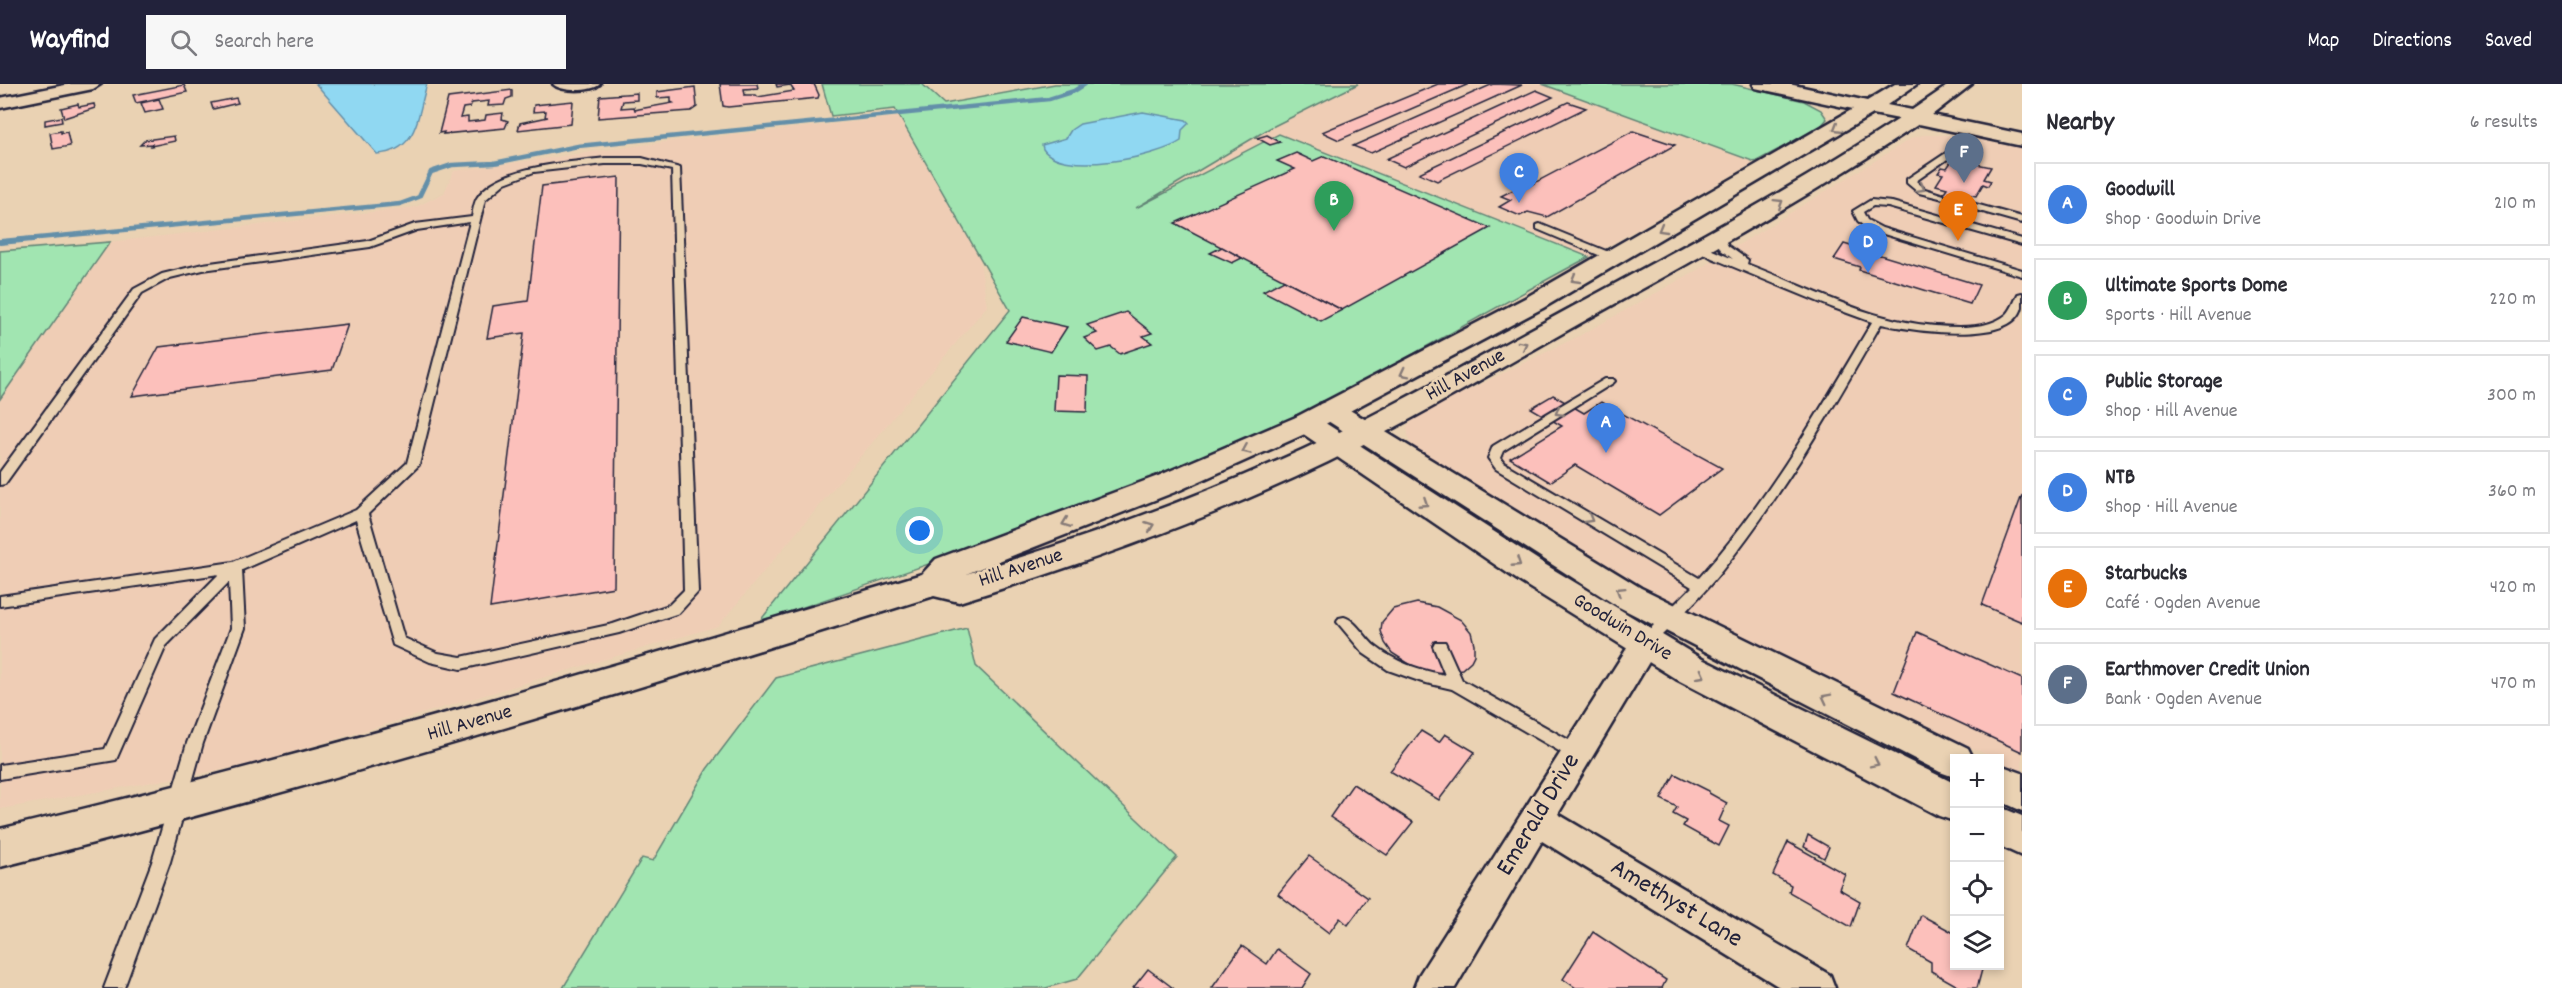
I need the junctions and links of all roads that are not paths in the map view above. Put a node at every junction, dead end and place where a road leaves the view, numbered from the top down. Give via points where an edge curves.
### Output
1 (93, 84) edge
2 (561, 84) edge
3 (592, 84) edge
4 (1762, 84) edge
5 (1810, 84) edge
6 (1908, 84) edge
7 (1963, 84) edge
8 (64, 87) edge
9 (0, 103) edge
10 (1879, 103) junction
11 (1922, 113) junction
12 (2022, 128) edge
13 (2022, 140) edge
14 (1952, 153) dead end
15 (1941, 196) dead end
16 (1961, 202) dead end
17 (1699, 208) junction
18 (1918, 212) junction
19 (475, 219) junction
20 (2022, 220) edge
21 (1540, 227) dead end
22 (2022, 242) edge
23 (1710, 243) junction
24 (1958, 249) dead end
25 (1972, 253) dead end
26 (1612, 257) junction
27 (2022, 267) edge
28 (1760, 273) junction
29 (2022, 273) edge
30 (2022, 296) edge
31 (1878, 320) junction
32 (1609, 381) dead end
33 (1318, 417) junction
34 (1350, 438) junction
35 (0, 481) edge
36 (361, 513) junction
37 (234, 567) junction
38 (934, 583) junction
39 (1700, 585) junction
40 (0, 601) edge
41 (1344, 622) dead end
42 (1659, 631) junction
43 (1440, 646) dead end
44 (1456, 684) junction
45 (1576, 753) junction
46 (1950, 758) edge
47 (0, 772) edge
48 (2004, 784) edge
49 (2022, 793) edge
50 (1950, 801) edge
51 (175, 806) junction
52 (1536, 819) junction
53 (2004, 828) edge
54 (2022, 837) edge
55 (0, 848) edge
56 (114, 988) edge
57 (1432, 988) edge
58 (1816, 988) edge

1 - 8 street
2 - 3 street
4 - 10 main road
5 - 10 main road
6 - 10 main road, Hill Avenue
7 - 11 main road, Hill Avenue
8 - 9 street
10 - 11 main road
10 -> 17 main road, Hill Avenue
11 - 12 main road
11 - 13 main road
23 -> 11 main road, Hill Avenue
14 -> 15 lane via 1910,181 1922,191
16 - 20 lane
17 - 23 main road via 1695,243
17 -> 26 main road, Hill Avenue
18 - 22 lane
18 - 24 lane via 1876,208 1869,217 1882,227
18 - 29 lane via 1871,203 1858,211 1864,222 1883,232
19 - 35 lane via 415,227 370,244 203,267 166,276 138,291
19 - 36 lane via 413,465
19 - 36 lane via 481,199 502,181 533,170 605,160 642,161 676,168 691,592 674,609 614,629 461,663 435,658 398,641
21 - 26 lane
23 - 28 lane
23 - 28 lane via 1729,263
34 -> 23 main road, Hill Avenue
25 - 27 lane
26 -> 33 main road, Hill Avenue via 1453,348
28 - 31 lane
30 - 31 lane via 2012,316 1992,327 1957,330
31 - 39 lane via 1785,475
32 -> 39 lane via 1497,449 1494,458 1500,466
33 - 34 main road, Goodwin Drive
33 -> 38 main road, Hill Avenue via 1169,483 948,568
38 -> 34 main road, Hill Avenue via 959,589 1133,532
34 - 42 main road, Goodwin Drive via 1534,574
36 - 37 lane
37 - 40 lane
37 - 47 lane via 160,644 110,755
37 - 51 lane via 238,628
38 - 51 main road, Hill Avenue via 555,700
39 - 42 lane
41 - 44 lane via 1380,659 1411,674
42 - 45 street, Emerald Drive
46 -> 42 main road, Goodwin Drive
42 -> 50 main road, Goodwin Drive via 1689,669
43 - 44 lane
44 - 45 lane
45 - 52 street, Emerald Drive
48 - 49 main road
51 - 55 main road, Hill Avenue
51 - 56 lane via 161,862
52 - 57 street, Emerald Drive
52 - 58 street, Amethyst Lane
53 - 54 main road

